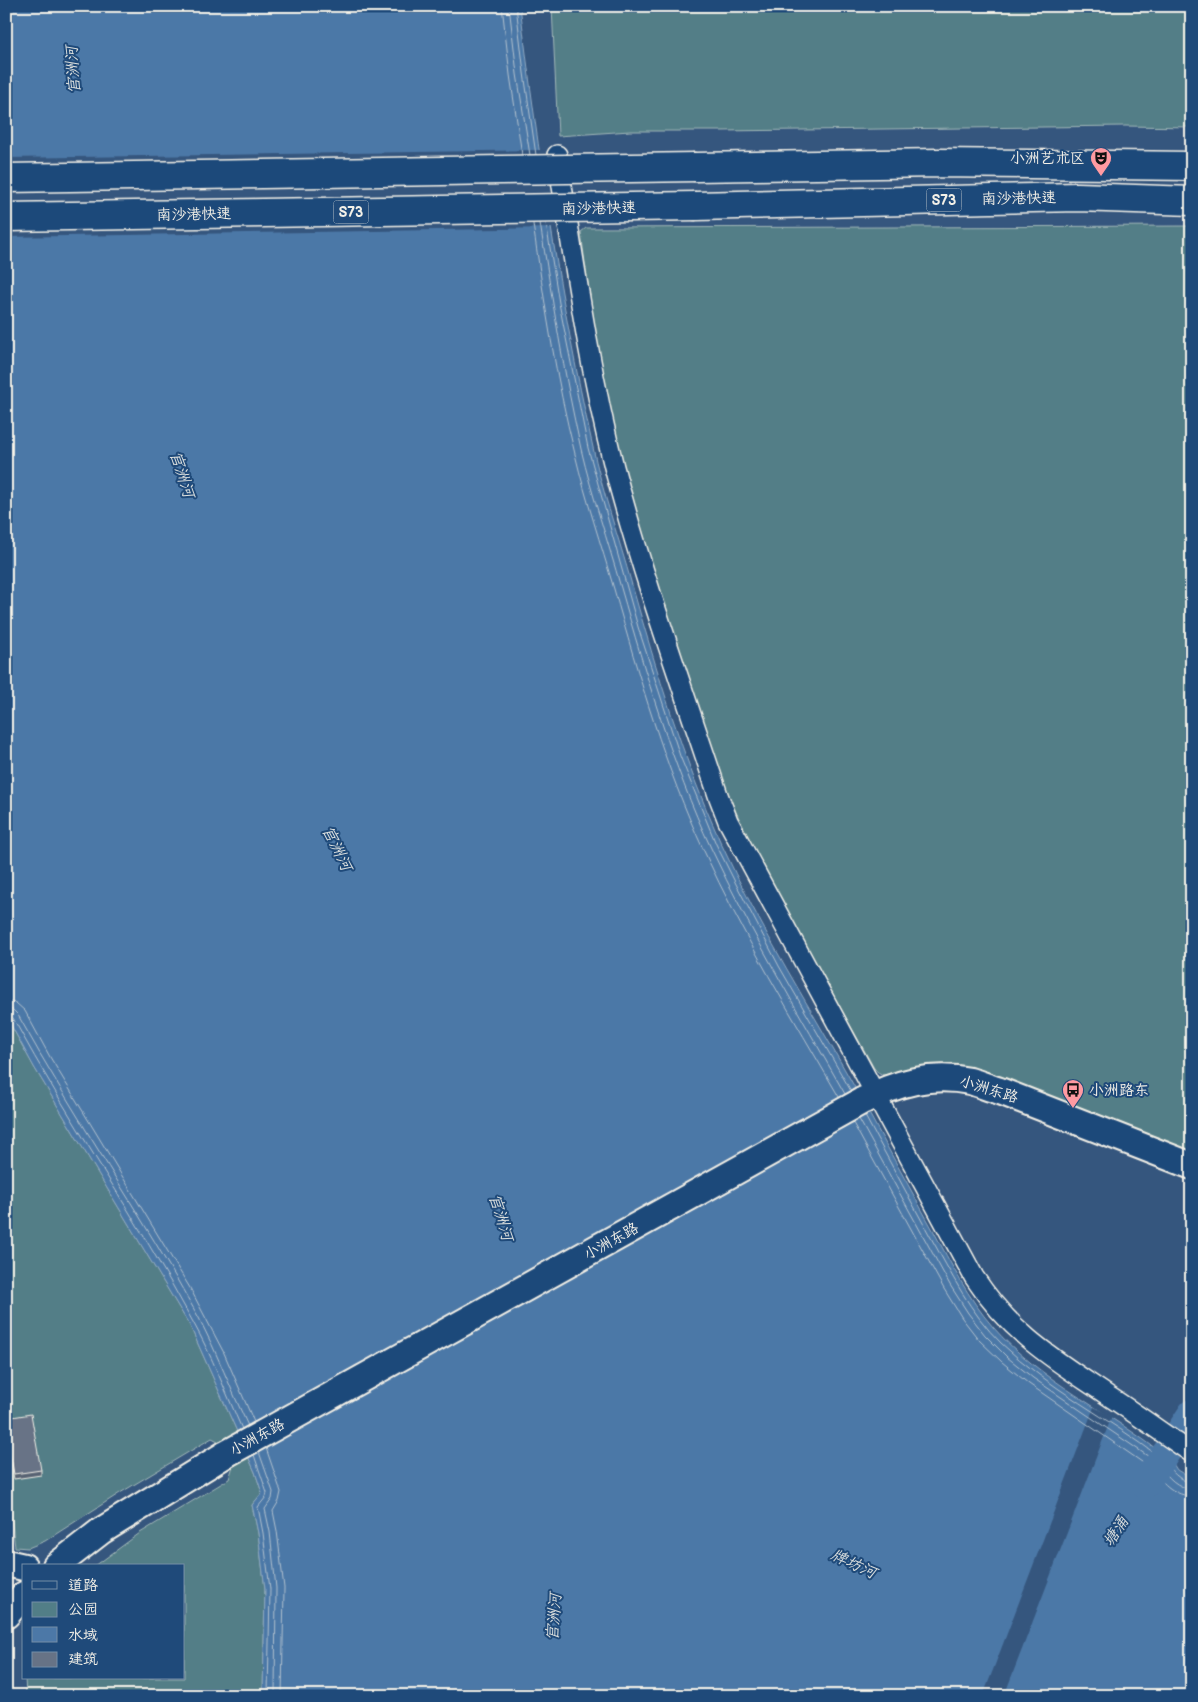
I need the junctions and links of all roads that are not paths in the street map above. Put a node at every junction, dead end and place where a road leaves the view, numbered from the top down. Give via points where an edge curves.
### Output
1 (557, 155) dead end
2 (1192, 166) edge
3 (6, 178) edge
4 (1192, 201) edge
5 (6, 217) edge
6 (869, 1097) junction
7 (1192, 1166) edge
8 (1192, 1453) edge
9 (6, 1564) edge
10 (54, 1564) edge
11 (22, 1566) edge
12 (22, 1597) edge
13 (6, 1615) edge

1 - 6 street via 589,354 637,552 728,821
2 - 3 highway, bridge via 939,163
4 - 5 highway, 南沙港快速 / S73, bridge via 1078,197
6 - 7 main road, 小洲东路 via 922,1079 973,1082
6 - 8 street via 974,1277 1000,1312 1058,1363
6 - 10 main road, 小洲东路, bridge via 226,1454 116,1521
9 - 11 main road
12 - 13 main road

